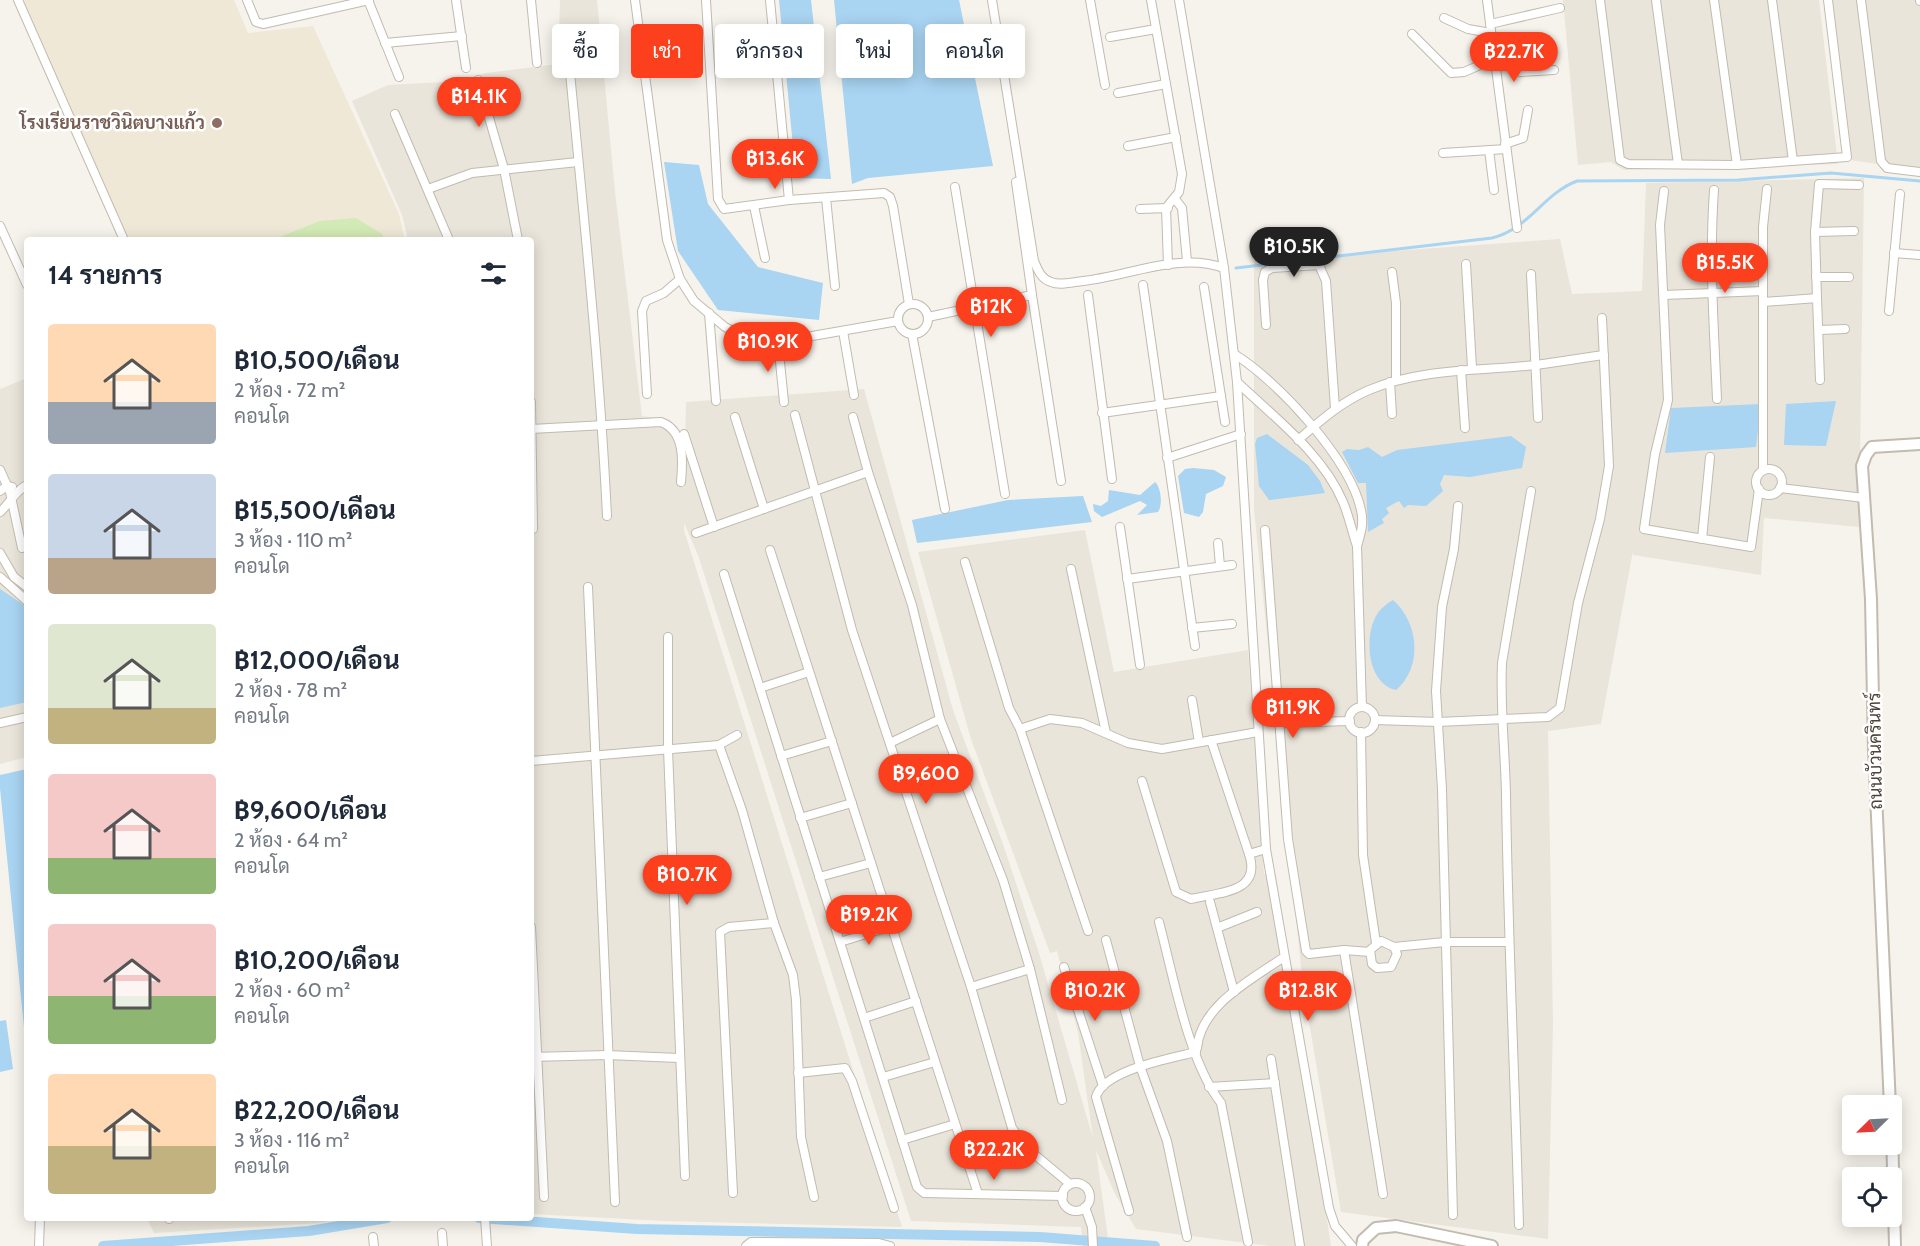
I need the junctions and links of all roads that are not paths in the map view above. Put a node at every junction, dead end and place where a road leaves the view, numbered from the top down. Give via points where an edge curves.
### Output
1 (18, 0) edge
2 (247, 0) edge
3 (368, 0) edge
4 (456, 0) edge
5 (531, 0) edge
6 (635, 0) edge
7 (706, 0) edge
8 (770, 0) edge
9 (992, 0) edge
10 (1090, 0) edge
11 (1151, 0) edge
12 (1179, 0) edge
13 (1487, 0) edge
14 (1600, 0) edge
15 (1656, 0) edge
16 (1714, 0) edge
17 (1772, 0) edge
18 (1828, 0) edge
19 (1861, 0) edge
20 (1560, 8) dead end
21 (1444, 18) dead end
22 (1490, 24) junction
23 (1156, 29) junction
24 (1491, 33) junction
25 (1412, 34) dead end
26 (462, 36) junction
27 (1110, 38) dead end
28 (1492, 42) junction
29 (385, 43) junction
30 (1494, 59) junction
31 (537, 63) dead end
32 (466, 68) dead end
33 (1554, 70) dead end
34 (399, 77) dead end
35 (570, 78) edge
36 (478, 81) dead end
37 (1166, 84) junction
38 (1106, 85) dead end
39 (1118, 93) dead end
40 (1528, 110) dead end
41 (395, 114) dead end
42 (1176, 137) junction
43 (1128, 146) dead end
44 (1505, 147) junction
45 (1489, 150) junction
46 (1443, 153) dead end
47 (1793, 161) junction
48 (578, 162) junction
49 (1678, 164) junction
50 (1737, 165) junction
51 (504, 169) junction
52 (1920, 172) edge
53 (1016, 182) dead end
54 (1859, 184) dead end
55 (955, 187) dead end
56 (428, 189) junction
57 (1767, 189) dead end
58 (1494, 190) dead end
59 (1714, 190) dead end
60 (1664, 191) dead end
61 (1900, 194) dead end
62 (826, 198) junction
63 (1175, 199) junction
64 (789, 200) junction
65 (754, 206) junction
66 (1166, 208) junction
67 (1182, 208) junction
68 (1140, 209) dead end
69 (0, 226) edge
70 (1517, 228) dead end
71 (1854, 231) dead end
72 (1815, 232) junction
73 (123, 237) edge
74 (448, 237) edge
75 (517, 237) edge
76 (1894, 253) junction
77 (1920, 255) edge
78 (765, 258) dead end
79 (1187, 261) junction
80 (1466, 264) dead end
81 (1168, 265) junction
82 (1224, 268) junction
83 (1392, 272) dead end
84 (1531, 274) dead end
85 (1816, 277) junction
86 (1849, 277) dead end
87 (24, 278) edge
88 (680, 279) junction
89 (1143, 285) dead end
90 (835, 286) dead end
91 (1204, 287) dead end
92 (1763, 291) junction
93 (1712, 293) junction
94 (1032, 295) junction
95 (1088, 295) dead end
96 (1664, 296) junction
97 (1817, 298) junction
98 (1763, 302) junction
99 (909, 304) junction
100 (972, 308) junction
101 (1889, 311) dead end
102 (709, 313) junction
103 (928, 317) junction
104 (1602, 318) dead end
105 (898, 321) junction
106 (1266, 326) dead end
107 (1845, 329) dead end
108 (1820, 330) junction
109 (843, 331) junction
110 (912, 334) junction
111 (778, 342) junction
112 (1234, 354) junction
113 (1604, 355) junction
114 (1536, 365) junction
115 (1472, 368) junction
116 (1461, 370) junction
117 (1820, 380) dead end
118 (1393, 381) junction
119 (1237, 382) junction
120 (648, 394) dead end
121 (854, 395) dead end
122 (1221, 396) junction
123 (1718, 399) dead end
124 (716, 401) dead end
125 (784, 402) dead end
126 (1161, 404) junction
127 (1335, 408) junction
128 (1102, 413) junction
129 (1392, 414) dead end
130 (795, 415) dead end
131 (735, 417) dead end
132 (853, 417) dead end
133 (1538, 418) dead end
134 (1225, 422) dead end
135 (602, 423) junction
136 (1313, 428) junction
137 (1465, 428) dead end
138 (534, 429) edge
139 (684, 434) dead end
140 (1240, 434) junction
141 (1298, 441) junction
142 (1920, 444) edge
143 (1710, 457) dead end
144 (1167, 459) junction
145 (0, 470) edge
146 (1764, 470) junction
147 (868, 472) junction
148 (1112, 479) dead end
149 (1061, 481) dead end
150 (681, 482) dead end
151 (7, 486) junction
152 (23, 487) edge
153 (1780, 488) junction
154 (1759, 489) junction
155 (1531, 490) dead end
156 (0, 491) edge
157 (815, 491) junction
158 (1005, 494) dead end
159 (1864, 498) junction
160 (12, 501) junction
161 (1458, 506) dead end
162 (764, 509) junction
163 (945, 509) dead end
164 (0, 512) edge
165 (607, 516) dead end
166 (714, 527) junction
167 (1120, 527) dead end
168 (1265, 530) dead end
169 (696, 533) dead end
170 (1702, 539) junction
171 (1218, 543) dead end
172 (1357, 546) junction
173 (22, 548) dead end
174 (770, 550) dead end
175 (0, 553) edge
176 (965, 562) dead end
177 (1232, 565) dead end
178 (1220, 566) junction
179 (1071, 569) dead end
180 (1184, 571) junction
181 (724, 574) dead end
182 (0, 576) edge
183 (1127, 579) junction
184 (24, 585) edge
185 (588, 587) dead end
186 (24, 598) edge
187 (1232, 624) dead end
188 (1192, 628) junction
189 (668, 637) dead end
190 (1195, 646) dead end
191 (1140, 665) dead end
192 (809, 672) junction
193 (760, 688) junction
194 (1192, 700) dead end
195 (1362, 707) junction
196 (24, 718) edge
197 (940, 719) junction
198 (1502, 719) junction
199 (1375, 720) junction
200 (1350, 721) junction
201 (1438, 722) junction
202 (0, 723) edge
203 (1278, 723) junction
204 (1020, 729) junction
205 (1258, 732) junction
206 (1361, 732) junction
207 (1106, 733) junction
208 (737, 735) dead end
209 (1211, 740) junction
210 (832, 741) junction
211 (892, 742) junction
212 (1199, 742) junction
213 (719, 745) junction
214 (668, 749) junction
215 (596, 755) junction
216 (781, 756) junction
217 (534, 761) edge
218 (1142, 781) dead end
219 (852, 803) junction
220 (800, 818) junction
221 (1266, 849) junction
222 (1249, 854) junction
223 (871, 863) junction
224 (819, 877) junction
225 (1210, 902) dead end
226 (1257, 912) dead end
227 (1159, 922) dead end
228 (774, 923) junction
229 (892, 926) junction
230 (1217, 928) junction
231 (1088, 931) dead end
232 (1106, 940) dead end
233 (840, 942) junction
234 (1444, 942) junction
235 (1508, 942) junction
236 (1376, 943) junction
237 (1394, 947) junction
238 (1344, 951) junction
239 (1370, 952) junction
240 (1284, 957) junction
241 (1064, 967) dead end
242 (1030, 969) junction
243 (971, 987) junction
244 (1234, 992) junction
245 (916, 1001) junction
246 (864, 1018) junction
247 (1196, 1052) junction
248 (608, 1055) junction
249 (534, 1057) edge
250 (679, 1058) junction
251 (1271, 1059) dead end
252 (935, 1062) junction
253 (1140, 1066) junction
254 (798, 1073) junction
255 (882, 1077) junction
256 (1275, 1083) junction
257 (1103, 1086) junction
258 (1209, 1087) junction
259 (1890, 1095) edge
260 (1062, 1100) dead end
261 (955, 1124) junction
262 (902, 1140) junction
263 (1893, 1155) edge
264 (685, 1176) dead end
265 (1070, 1184) junction
266 (733, 1192) dead end
267 (978, 1194) junction
268 (1383, 1194) dead end
269 (1063, 1196) junction
270 (544, 1197) dead end
271 (814, 1197) dead end
272 (615, 1202) dead end
273 (1085, 1207) junction
274 (894, 1208) dead end
275 (1129, 1210) dead end
276 (1453, 1215) dead end
277 (40, 1221) edge
278 (484, 1221) edge
279 (1519, 1225) dead end
280 (442, 1233) dead end
281 (373, 1237) dead end
282 (1187, 1237) dead end
283 (487, 1242) edge
284 (1248, 1242) dead end
285 (39, 1244) edge
286 (806, 1244) edge
287 (879, 1244) edge
288 (374, 1246) edge
289 (443, 1246) edge
290 (746, 1246) edge
291 (890, 1246) edge
292 (1093, 1246) edge
293 (1300, 1246) edge
294 (1352, 1246) edge
295 (1362, 1246) edge
296 (1492, 1246) edge
297 (1895, 1246) edge

1 - 73 street
2 - 3 street via 256,22 263,24
3 - 29 street
4 - 26 street
5 - 31 street
6 - 88 street via 667,240
7 - 65 street via 718,199 724,209
8 - 64 street
9 - 81 street via 1039,274 1049,282 1064,284 1114,278
10 - 38 street
11 - 23 street
12 - 82 street
13 - 22 street
14 - 49 street via 1620,160 1628,164
15 - 49 street
16 - 50 street
17 - 47 street
18 - 47 street via 1847,157
19 - 52 street via 1881,161 1887,168
20 - 22 street
21 - 24 street via 1468,29
22 - 24 street
23 - 27 street
23 - 37 street
24 - 28 street
25 - 30 street via 1451,73 1464,72
26 - 29 street
26 - 32 street
28 - 30 street
28 - 33 street via 1507,44 1520,72
29 - 34 street
30 - 44 street
35 - 48 street
36 - 51 street
37 - 39 street
37 - 42 street
40 - 44 street via 1523,138
41 - 56 street
42 - 43 street
42 - 63 street via 1182,180
44 - 45 street
44 - 70 street
45 - 46 street
45 - 58 street
47 - 50 street
48 - 51 street
48 - 135 street via 585,201
49 - 50 street
51 - 56 street via 472,173
51 - 75 street
53 - 94 street
54 - 72 street via 1819,184
55 - 100 street
56 - 74 street
57 - 92 street
59 - 93 street
60 - 96 street via 1660,225
61 - 76 street
62 - 64 street
62 - 90 street
62 - 99 street via 884,193 890,197
63 - 66 street
63 - 67 street
64 - 65 street
65 - 78 street
66 - 67 street
66 - 68 street
66 - 81 street
67 - 79 street
69 - 87 street
71 - 72 street
72 - 85 street
76 - 77 street
76 - 101 street
79 - 81 street
79 - 82 street
80 - 115 street
82 - 112 street
83 - 118 street via 1396,303
84 - 114 street
85 - 86 street
85 - 97 street
88 - 102 street via 694,301
88 - 120 street via 664,293 646,301 642,310
89 - 126 street
91 - 122 street
92 - 93 street
92 - 98 street
93 - 96 street
93 - 123 street
94 - 100 street
94 - 149 street
95 - 128 street
96 - 170 street via 1668,400 1644,529
97 - 98 street
97 - 108 street
98 - 146 street
99 - 103 street via 918,304
99 - 105 street via 902,308
100 - 103 street
100 - 158 street
102 - 111 street via 725,327 750,339
102 - 124 street
103 - 110 street via 921,332
104 - 113 street
105 - 109 street
105 - 110 street via 904,331
106 - 127 street via 1265,272 1272,268 1319,265 1326,281
107 - 108 street
108 - 117 street
109 - 111 street
109 - 121 street
110 - 163 street
111 - 125 street
112 - 119 street
112 - 136 street via 1277,386
113 - 114 street
113 - 198 street via 1607,488 1578,603 1560,708 1548,717
114 - 115 street
114 - 133 street
115 - 116 street
116 - 118 street
116 - 137 street
118 - 127 street
118 - 129 street
119 - 140 street
119 - 141 street
122 - 126 street
122 - 134 street
126 - 128 street
126 - 144 street
127 - 136 street
128 - 148 street
130 - 157 street
131 - 162 street
132 - 147 street
135 - 138 street
135 - 150 street via 666,424 683,453
135 - 165 street
136 - 141 street
136 - 172 street via 1326,442 1361,508 1363,527
139 - 166 street
140 - 144 street
140 - 205 street
141 - 172 street via 1332,482
142 - 159 street, ถนนบัวนครินทร์ via 1872,447 1862,466
143 - 170 street
144 - 180 street
145 - 151 street
146 - 153 street via 1777,472
146 - 154 street via 1756,479
147 - 157 street
147 - 197 street via 912,605
151 - 152 street
151 - 156 street
151 - 160 street
152 - 160 street
153 - 154 street via 1771,495
153 - 159 street
154 - 170 street via 1751,547
155 - 198 street via 1502,663
157 - 162 street
157 - 211 street via 852,630
159 - 259 street, ถนนบัวนครินทร์
160 - 164 street
160 - 173 street
161 - 201 street via 1436,662
162 - 166 street
166 - 169 street
167 - 183 street
168 - 203 street
171 - 178 street
172 - 195 street
174 - 192 street
175 - 184 street via 14,577
176 - 204 street
177 - 178 street
178 - 180 street
179 - 207 street
180 - 183 street
180 - 188 street
181 - 193 street
182 - 186 street
183 - 191 street
185 - 215 street
187 - 188 street
188 - 190 street
189 - 214 street
192 - 193 street
192 - 210 street
193 - 216 street
194 - 212 street
195 - 199 street via 1373,712
195 - 200 street via 1352,712
196 - 202 street
197 - 211 street
197 - 242 street via 1003,880
198 - 201 street
198 - 235 street
199 - 201 street
199 - 206 street via 1369,731
200 - 203 street
200 - 206 street
201 - 234 street
203 - 238 street via 1288,839 1306,951
204 - 207 street via 1050,719 1082,723
204 - 231 street
205 - 209 street
205 - 221 street
206 - 236 street via 1364,855
207 - 212 street via 1128,743 1162,749
208 - 213 street
209 - 212 street
209 - 222 street
210 - 216 street
210 - 219 street
211 - 243 street
213 - 214 street
213 - 228 street
214 - 215 street
214 - 250 street
215 - 217 street
215 - 248 street
216 - 220 street
218 - 222 street via 1176,892 1184,898 1244,885 1252,875
219 - 220 street
219 - 223 street
220 - 224 street
221 - 222 street
221 - 240 street
223 - 224 street
223 - 229 street
224 - 233 street
225 - 230 street
226 - 230 street
227 - 247 street
228 - 254 street via 793,975
228 - 266 street via 729,927 720,932
229 - 233 street
229 - 245 street
230 - 244 street
232 - 253 street
233 - 246 street
234 - 235 street
234 - 237 street
234 - 276 street
235 - 279 street
236 - 237 street via 1389,942
236 - 239 street
237 - 239 street via 1396,961 1385,969 1372,964
238 - 239 street
238 - 268 street
240 - 244 street
240 - 294 street via 1329,1208 1335,1226
241 - 257 street
242 - 243 street
242 - 260 street
243 - 265 street via 1012,1128 1028,1149
244 - 247 street via 1204,1021
245 - 246 street
245 - 252 street
246 - 255 street
247 - 253 street
247 - 258 street
248 - 249 street
248 - 250 street
248 - 272 street
249 - 270 street
250 - 264 street
251 - 256 street
252 - 255 street
252 - 261 street
253 - 257 street
253 - 282 street via 1167,1141
254 - 271 street via 801,1137
254 - 274 street via 845,1068
255 - 262 street
256 - 258 street
256 - 293 street
257 - 275 street via 1096,1097
258 - 284 street via 1221,1102
261 - 262 street
261 - 267 street
262 - 267 street via 920,1191
263 - 297 street
265 - 269 street
265 - 273 street via 1078,1183 1089,1191
267 - 269 street
269 - 273 street via 1065,1205 1071,1209
273 - 292 street
277 - 285 street
278 - 283 street
280 - 289 street
281 - 288 street
286 - 287 street
286 - 290 street via 751,1242
287 - 291 street
295 - 296 street via 1376,1228 1396,1226

